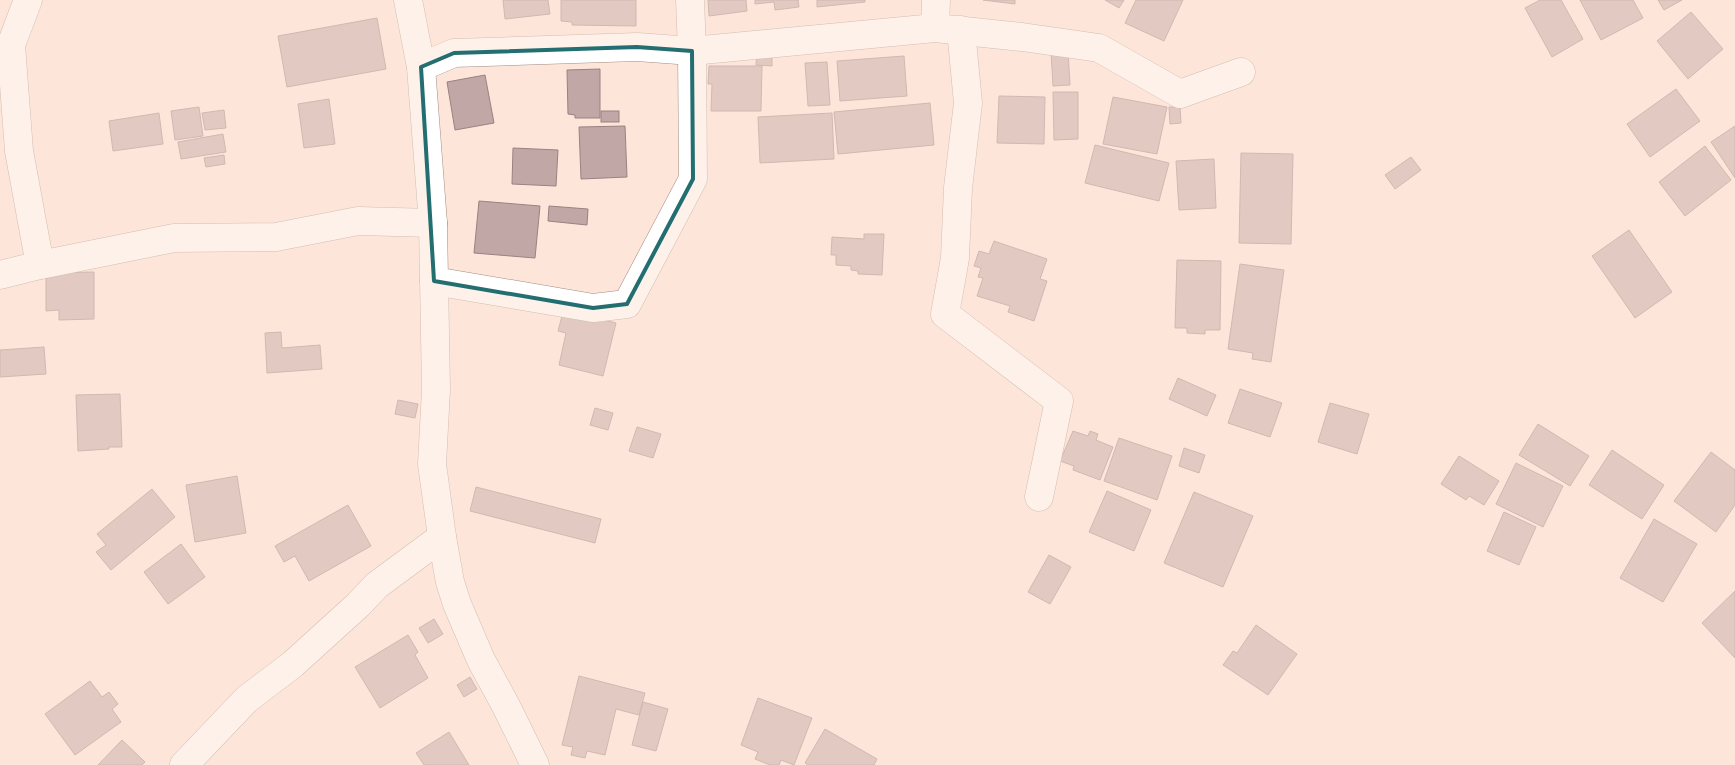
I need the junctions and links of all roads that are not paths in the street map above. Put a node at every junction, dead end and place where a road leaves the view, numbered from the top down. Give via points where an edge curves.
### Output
1 (28, 0) edge
2 (408, 0) edge
3 (690, 0) edge
4 (936, 0) edge
5 (948, 29) junction
6 (692, 50) junction
7 (421, 67) junction
8 (1241, 72) dead end
9 (433, 223) junction
10 (40, 265) junction
11 (0, 275) edge
12 (434, 281) junction
13 (1039, 497) dead end
14 (442, 537) junction
15 (184, 765) edge
16 (535, 765) edge

1 - 10 street via 11,45 19,151
2 - 7 street
3 - 6 street
4 - 5 street
5 - 6 street
5 - 8 street via 1099,48 1180,94
5 - 13 street via 968,103 958,188 955,258 945,314 1059,401
6 - 7 street via 637,47 454,53
6 - 12 street via 693,179 627,304 593,308
7 - 9 street
9 - 10 street via 358,221 276,237 174,238
9 - 12 street
10 - 11 street
12 - 14 street via 436,390 432,464
14 - 15 street via 377,585 300,658 247,700
14 - 16 street via 450,582 461,612 481,660

